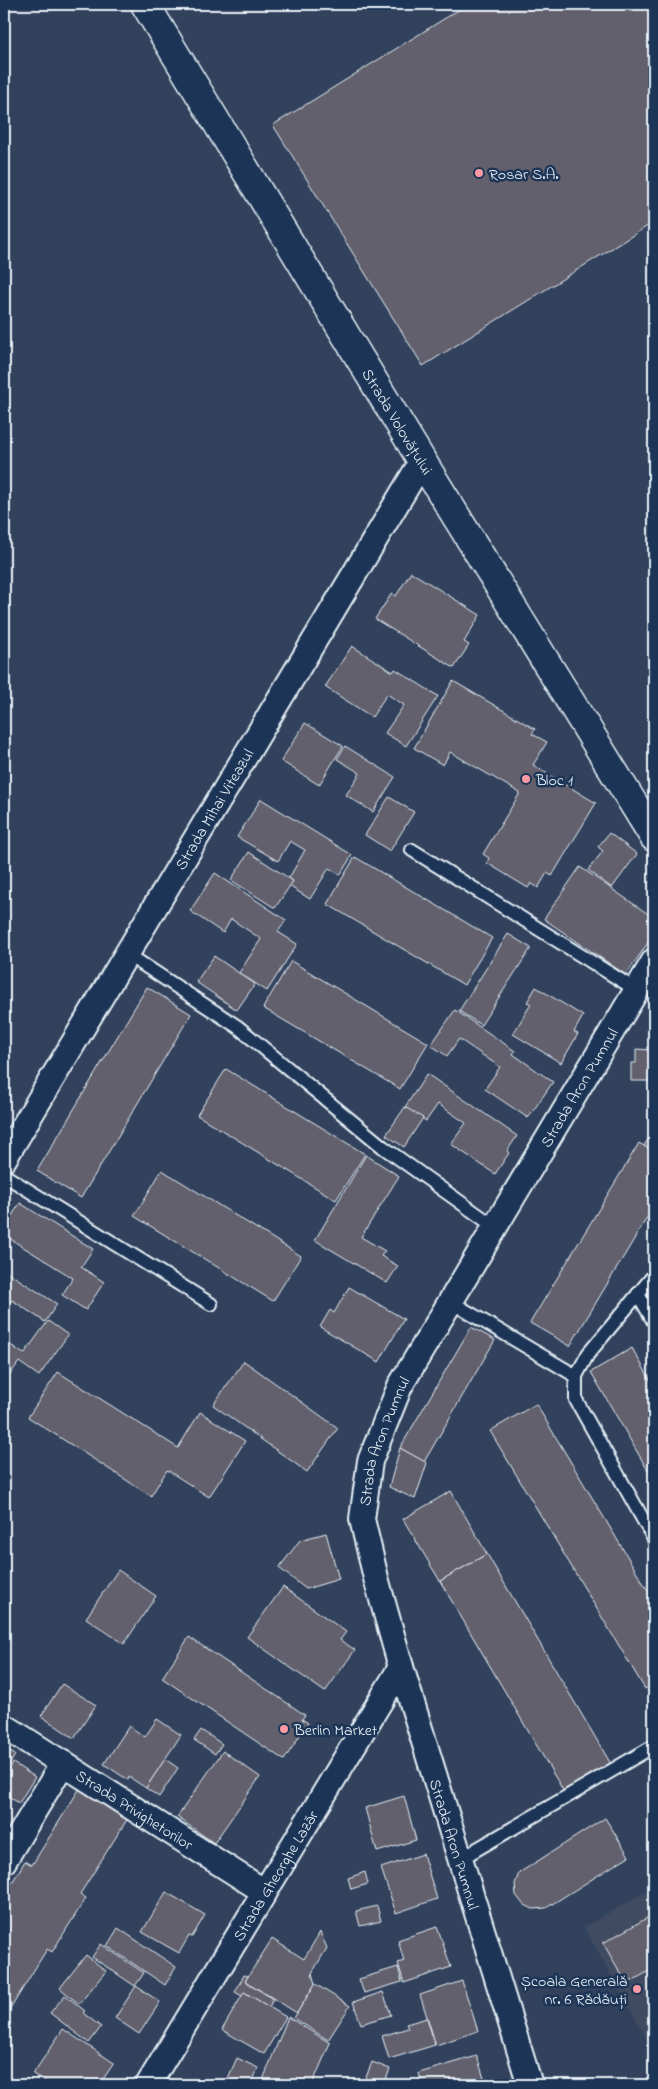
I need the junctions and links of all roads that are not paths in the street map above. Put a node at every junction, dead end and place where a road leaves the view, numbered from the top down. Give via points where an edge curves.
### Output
1 (145, 4) edge
2 (422, 461) junction
3 (654, 837) edge
4 (412, 850) dead end
5 (127, 954) junction
6 (654, 961) edge
7 (638, 991) junction
8 (4, 1159) edge
9 (4, 1175) edge
10 (496, 1227) junction
11 (654, 1275) edge
12 (638, 1294) junction
13 (451, 1302) junction
14 (211, 1304) dead end
15 (654, 1322) edge
16 (576, 1376) junction
17 (654, 1538) edge
18 (401, 1667) junction
19 (4, 1726) edge
20 (654, 1746) edge
21 (63, 1764) junction
22 (460, 1859) junction
23 (4, 1861) edge
24 (265, 1892) junction
25 (152, 2084) edge
26 (530, 2085) edge

1 - 2 main road, Strada Volovățului
2 - 3 main road, Strada Volovățului
2 - 5 street, Strada Mihai Viteazul
4 - 7 lane
5 - 8 street, Strada Mihai Viteazul
5 - 10 lane via 238,1027 383,1147
6 - 7 street, Strada Aron Pumnul
7 - 10 street, Strada Aron Pumnul
9 - 14 lane
10 - 13 street, Strada Aron Pumnul
11 - 12 lane
12 - 15 lane
12 - 16 lane via 588,1354
13 - 16 lane
13 - 18 street, Strada Aron Pumnul via 400,1386 370,1461 362,1519
16 - 17 lane via 576,1400
18 - 22 street, Strada Aron Pumnul
18 - 24 street, Strada Gheorghe Lazăr
19 - 21 street, Strada Privighetorilor
20 - 22 lane
21 - 23 street
21 - 24 street, Strada Privighetorilor
22 - 26 street, Strada Aron Pumnul
24 - 25 street, Strada Gheorghe Lazăr

